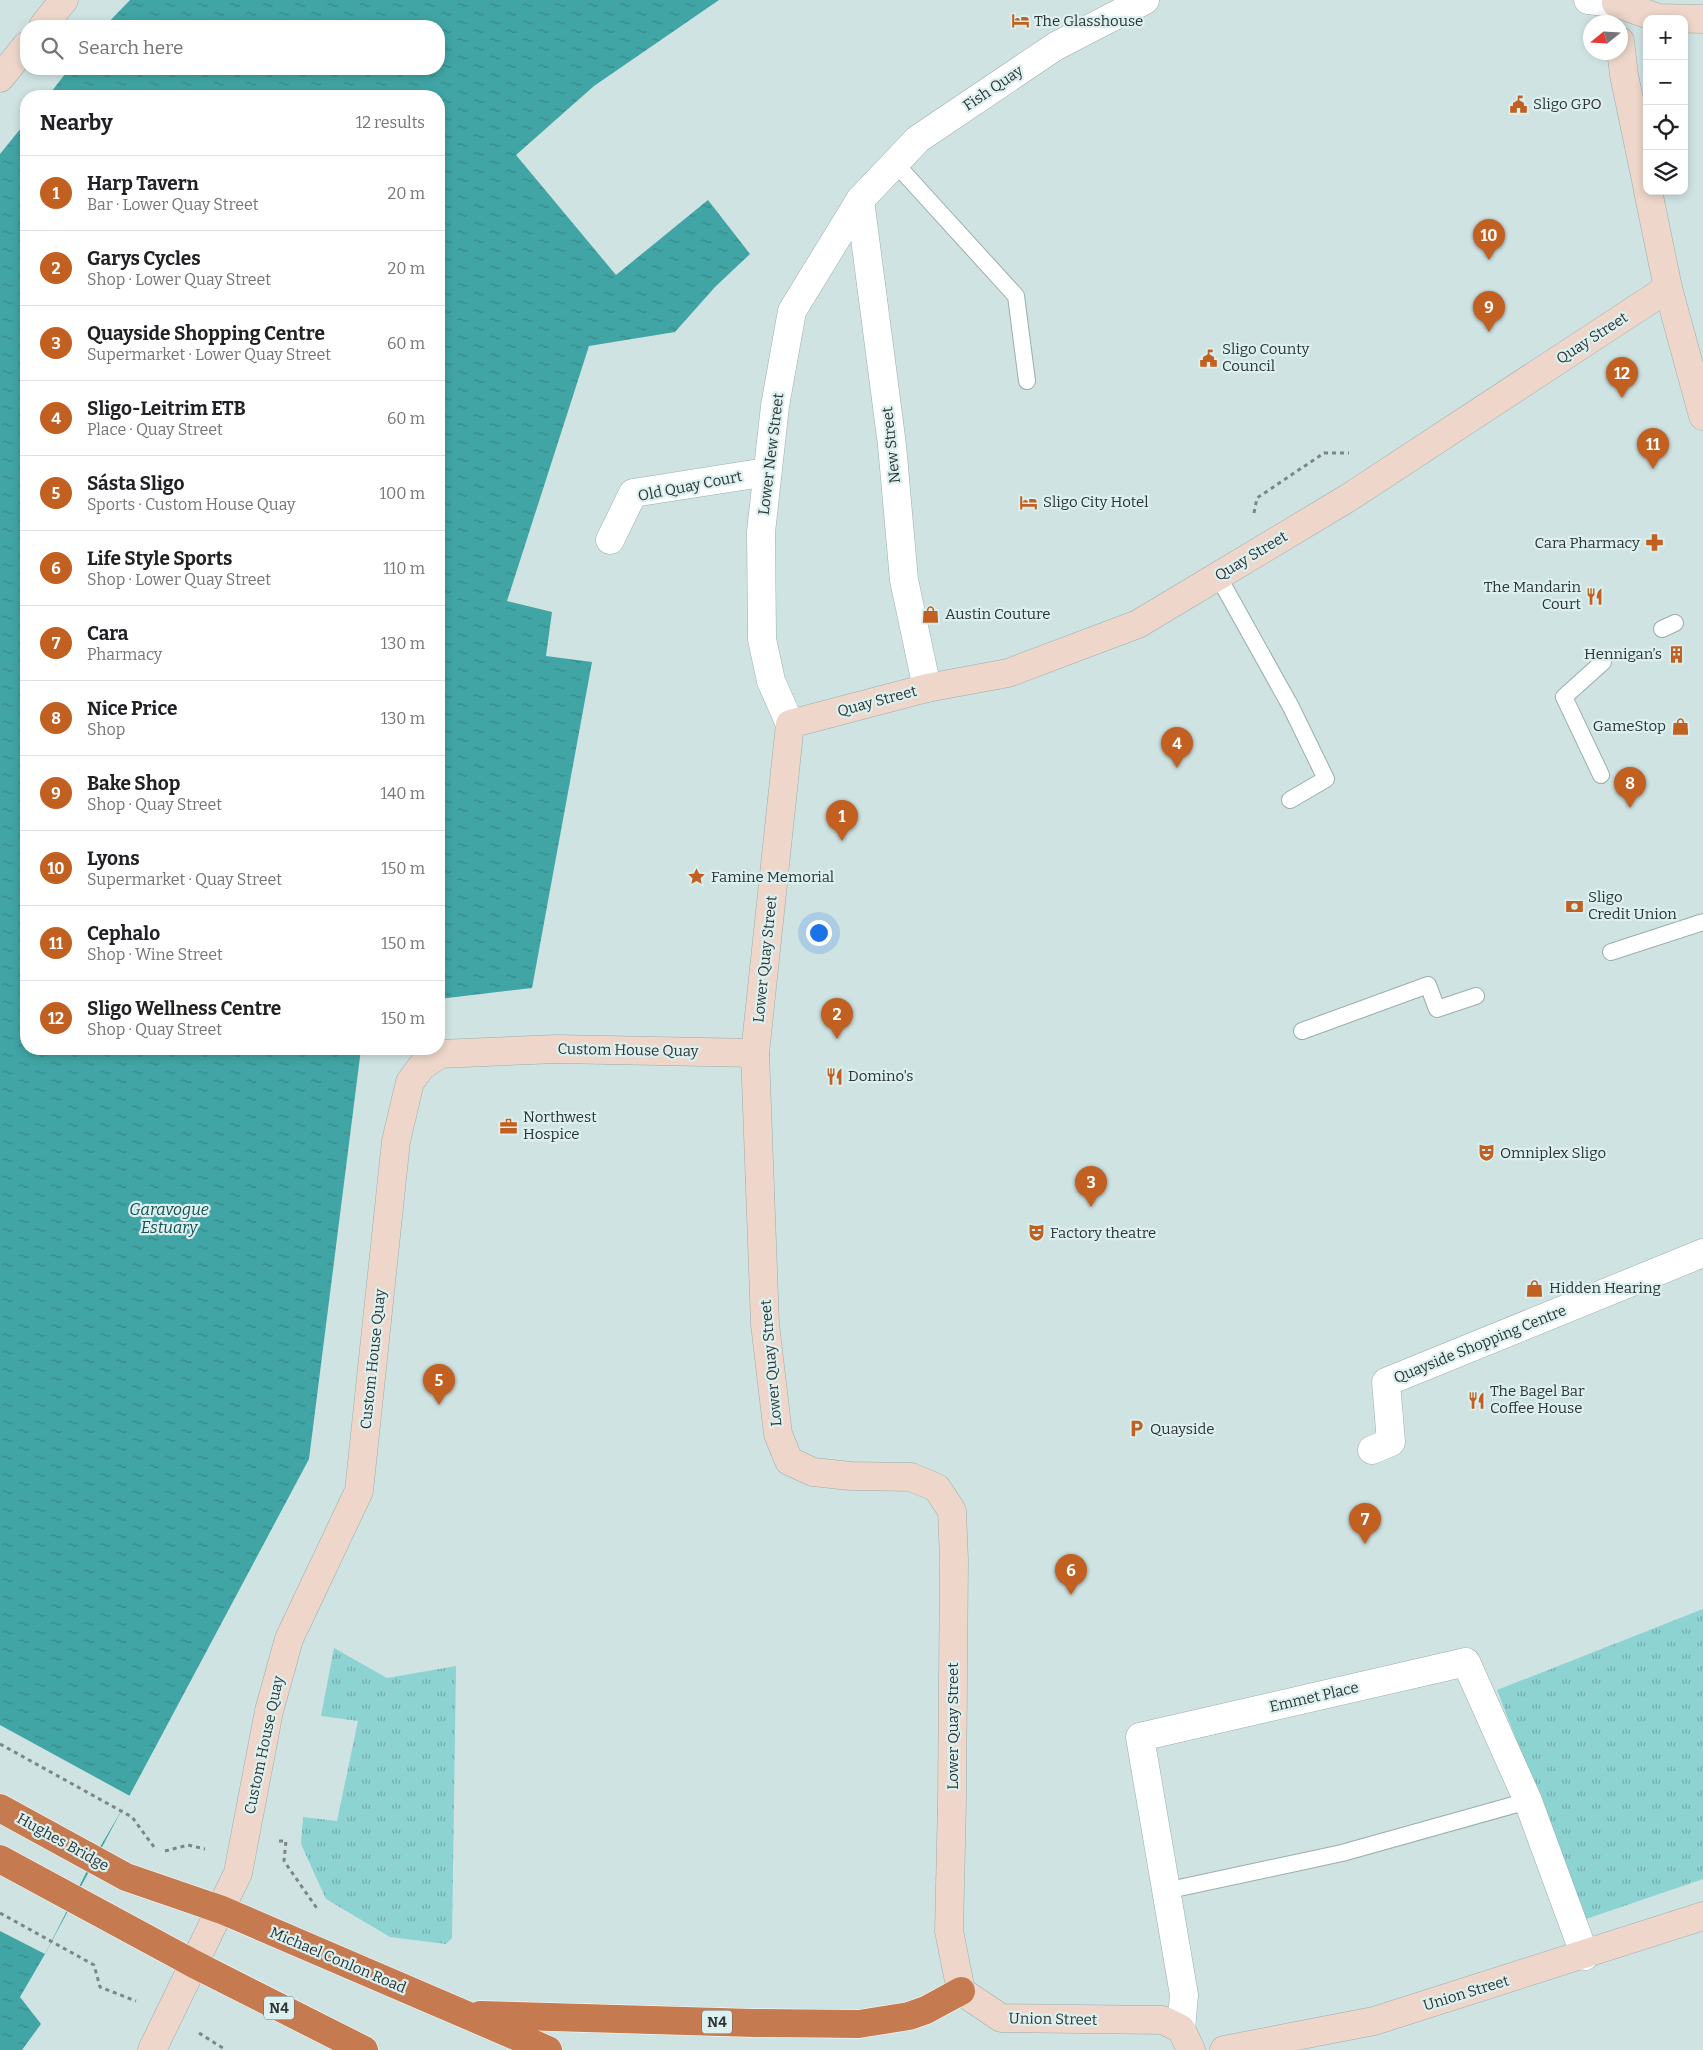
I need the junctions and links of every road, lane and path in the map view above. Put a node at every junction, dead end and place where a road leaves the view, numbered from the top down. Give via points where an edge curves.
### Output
1 (64, 0) edge
2 (1145, 0) edge
3 (1588, 0) edge
4 (1617, 9) edge
5 (1703, 19) edge
6 (48, 20) edge
7 (20, 53) edge
8 (1622, 60) edge
9 (0, 78) edge
10 (895, 163) junction
11 (1643, 166) edge
12 (1649, 195) edge
13 (860, 200) junction
14 (1668, 288) junction
15 (1698, 374) edge
16 (1027, 381) dead end
17 (1703, 416) edge
18 (767, 472) junction
19 (610, 540) dead end
20 (1218, 576) junction
21 (1603, 662) dead end
22 (926, 688) junction
23 (790, 724) junction
24 (1601, 775) dead end
25 (1290, 800) dead end
26 (1703, 922) edge
27 (1611, 952) dead end
28 (1476, 996) dead end
29 (1302, 1032) dead end
30 (755, 1053) junction
31 (445, 1054) edge
32 (438, 1055) edge
33 (1703, 1254) edge
34 (1372, 1450) dead end
35 (0, 1744) edge
36 (1528, 1801) junction
37 (0, 1808) edge
38 (241, 1857) junction
39 (0, 1859) edge
40 (126, 1877) joint
41 (1166, 1891) junction
42 (222, 1910) junction
43 (0, 1913) edge
44 (1703, 1916) edge
45 (67, 1950) dead end
46 (1585, 1956) junction
47 (194, 1964) junction
48 (961, 1991) junction
49 (466, 2014) junction
50 (1186, 2040) edge
51 (152, 2050) edge
52 (364, 2050) edge
53 (548, 2050) edge
54 (1224, 2050) edge

1 - 6 street
2 - 10 street, Fish Quay via 1056,46 918,139
3 - 4 street
4 - 5 street via 1658,18
7 - 9 street
8 - 11 street
10 - 13 street, Fish Quay
10 - 16 lane via 1016,296
12 - 14 street
13 - 18 street, Lower New Street via 792,311
13 - 22 street, New Street via 892,446 904,580
14 - 15 street
14 - 20 street, Quay Street via 1356,492
15 - 17 street
18 - 19 street, Old Quay Court via 633,493
18 - 23 street, Lower New Street via 761,532 762,639 771,680
20 - 22 street, Quay Street via 1138,624 1008,673
20 - 25 lane via 1292,707 1326,778
21 - 24 lane via 1564,697
22 - 23 street, Quay Street
23 - 30 street, Lower Quay Street
26 - 27 lane
28 - 29 lane via 1437,1009 1428,985
30 - 31 street, Custom House Quay via 557,1049
30 - 48 street, Lower Quay Street via 765,1324 778,1434 789,1461 812,1472 911,1478 937,1488 952,1511 949,1931
32 - 38 street, Custom House Quay via 422,1066 410,1082 396,1141 359,1491 289,1639 269,1711
33 - 34 street, Quayside Shopping Centre via 1386,1382 1391,1442
35 - 38 path via 132,1817 158,1853 188,1845
36 - 41 lane via 1342,1853
36 - 41 street, Emmet Place via 1466,1662 1140,1738
36 - 46 street, Emmet Place
37 - 40 highway, Hughes Bridge / N4
38 - 42 street, Custom House Quay via 238,1873
39 - 47 highway, N4
40 - 42 highway, Michael Conlon Road / N4
41 - 50 street, Emmet Place via 1184,1995
42 - 47 street, Custom House Quay
42 - 49 highway, Michael Conlon Road / N4
43 - 45 path
44 - 46 street, Union Street
46 - 54 street, Union Street via 1374,2022
47 - 51 street, Custom House Quay
47 - 52 highway, N4
48 - 49 highway, N4 via 910,2016 859,2024
48 - 50 street, Union Street via 1001,2018 1163,2020
49 - 53 highway, Michael Conlon Road / N4

